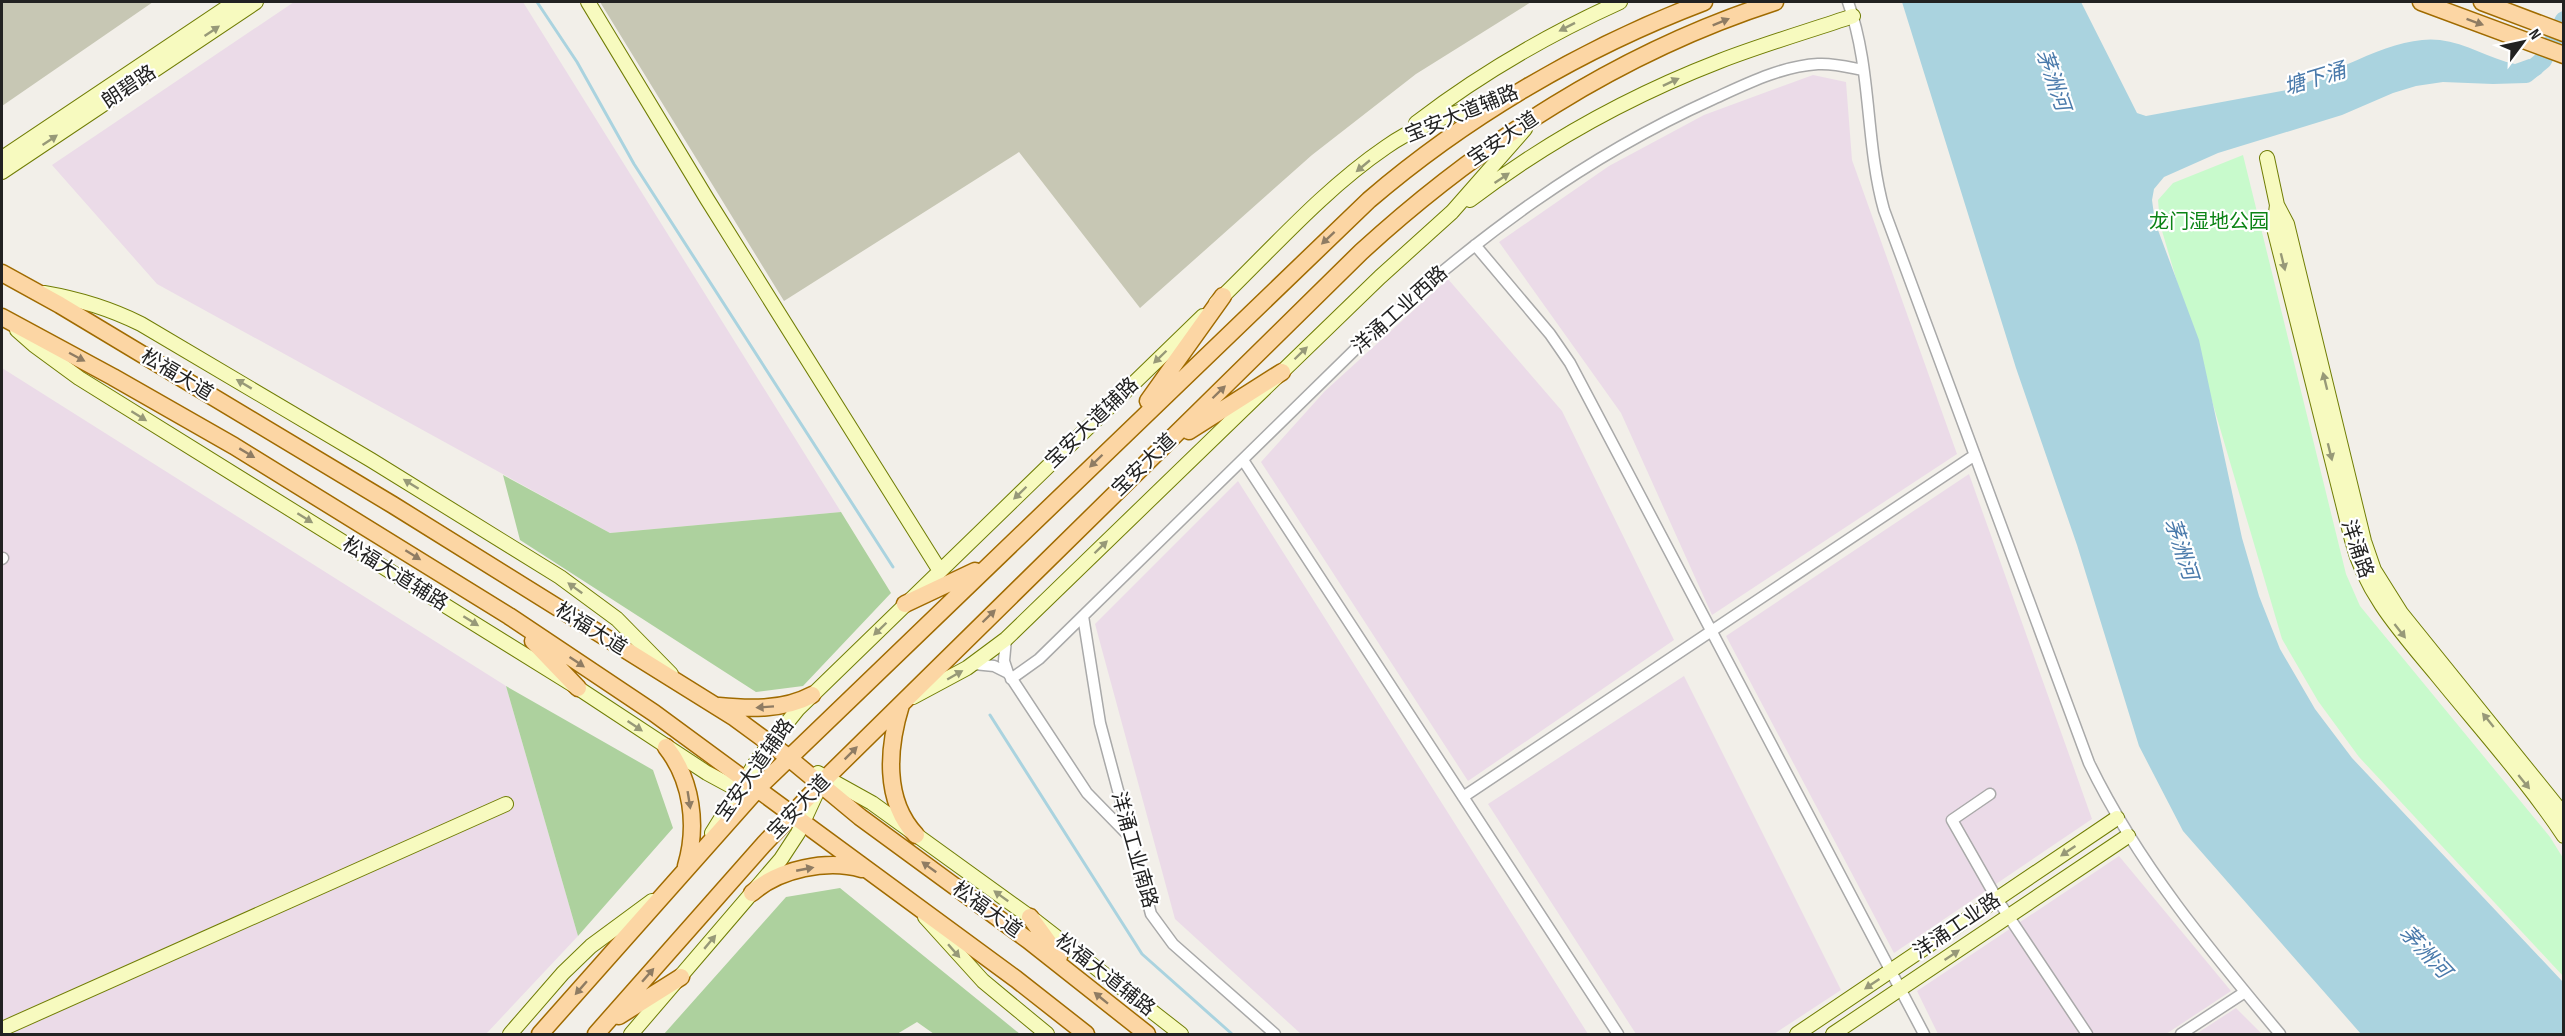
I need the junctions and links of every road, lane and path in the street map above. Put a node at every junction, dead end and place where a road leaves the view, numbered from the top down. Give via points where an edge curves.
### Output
1 (235, 2) edge
2 (256, 2) edge
3 (588, 2) edge
4 (1620, 2) edge
5 (1704, 2) edge
6 (1775, 2) edge
7 (1848, 2) edge
8 (2421, 2) edge
9 (2482, 2) edge
10 (1853, 16) junction
11 (2564, 33) edge
12 (2564, 55) edge
13 (1863, 70) junction
14 (1547, 77) junction
15 (1544, 111) junction
16 (1386, 147) junction
17 (2, 158) edge
18 (2267, 158) dead end
19 (2, 172) edge
20 (2277, 205) junction
21 (1438, 226) junction
22 (1475, 245) junction
23 (2, 273) edge
24 (35, 291) junction
25 (1223, 296) junction
26 (4, 318) edge
27 (1282, 372) junction
28 (1121, 436) junction
29 (1975, 455) junction
30 (1149, 460) junction
31 (1243, 460) junction
32 (993, 560) junction
33 (940, 571) junction
34 (905, 604) junction
35 (509, 616) junction
36 (1083, 616) junction
37 (1712, 632) junction
38 (1006, 639) junction
39 (974, 664) junction
40 (1009, 676) junction
41 (680, 684) junction
42 (578, 688) junction
43 (812, 695) junction
44 (903, 702) junction
45 (716, 706) junction
46 (770, 742) junction
47 (666, 747) junction
48 (789, 757) junction
49 (824, 781) junction
50 (747, 788) junction
51 (1990, 794) dead end
52 (1463, 796) junction
53 (506, 804) dead end
54 (2564, 815) edge
55 (2117, 818) junction
56 (797, 819) junction
57 (916, 835) junction
58 (1129, 835) junction
59 (2128, 836) junction
60 (2564, 836) edge
61 (686, 868) junction
62 (866, 870) junction
63 (663, 893) junction
64 (752, 893) junction
65 (1997, 899) junction
66 (916, 906) junction
67 (2008, 916) junction
68 (1030, 917) junction
69 (1891, 971) junction
70 (681, 977) junction
71 (1077, 978) junction
72 (1900, 989) junction
73 (2245, 992) junction
74 (2, 1029) edge
75 (600, 1030) edge
76 (510, 1035) edge
77 (540, 1035) edge
78 (632, 1035) edge
79 (1047, 1035) edge
80 (1086, 1035) edge
81 (1147, 1035) edge
82 (1181, 1035) edge
83 (1275, 1035) edge
84 (1618, 1035) edge
85 (1797, 1035) edge
86 (1833, 1035) edge
87 (1924, 1035) edge
88 (2087, 1035) edge
89 (2181, 1035) edge
90 (2280, 1035) edge

1 - 17 main road, 朗碧路
19 -> 2 main road, 朗碧路
3 - 33 main road
4 -> 16 main road via 1505,62 1455,94
5 - 14 main road, 宝安大道 via 1649,24
15 -> 6 main road, 宝安大道 via 1675,41
7 - 10 street
8 -> 12 main road
9 - 11 main road
10 - 13 street
21 -> 10 main road via 1535,156 1643,95 1741,53
13 - 22 street, 洋涌工业西路 via 1827,64 1803,66 1702,104 1595,159
13 - 29 street via 1876,180 1884,210
14 - 16 main road, 宝安大道辅路 via 1436,121
14 -> 28 main road, 宝安大道 via 1448,138 1388,184
15 - 21 main road, 宝安大道辅路
30 -> 15 main road, 宝安大道 via 1380,234 1461,168
16 -> 25 main road, 宝安大道辅路 via 1322,200
18 - 20 main road, 洋涌路
54 -> 20 main road, 洋涌路 via 2401,613 2374,570 2287,224
20 -> 60 main road, 洋涌路 via 2274,228 2363,574 2398,628
27 -> 21 main road, 宝安大道辅路
22 - 31 street, 洋涌工业西路 via 1374,331
22 - 37 street via 1565,354
23 - 24 main road, 松福大道
24 - 41 main road, 松福大道 via 383,499
41 -> 24 main road via 617,619 568,583 371,460 112,309
25 - 28 main road
25 -> 33 main road, 宝安大道辅路
26 -> 35 main road, 松福大道 via 234,446
26 -> 42 main road, 松福大道辅路 via 79,378
27 - 30 main road
38 -> 27 main road, 宝安大道辅路
28 -> 32 main road, 宝安大道
29 - 37 street
29 - 55 street via 2077,733
44 -> 30 main road, 宝安大道
31 - 36 street, 洋涌工业西路
31 - 52 street
32 - 34 main road
32 - 48 main road, 宝安大道
33 - 34 main road, 宝安大道辅路
34 -> 43 main road, 宝安大道辅路
35 - 42 main road
35 -> 50 main road, 松福大道 via 654,713
36 - 40 street, 洋涌工业西路 via 1039,659
36 - 58 street, 洋涌工业南路 via 1100,723
37 - 52 street
37 - 69 street
38 - 39 main road, 宝安大道辅路
38 - 40 street via 1004,661
39 - 40 street via 994,666
44 -> 39 main road, 宝安大道辅路
40 - 58 street via 1087,793
41 - 45 main road, 松福大道
42 -> 47 main road, 松福大道辅路
43 -> 45 main road via 776,706
43 - 46 main road, 宝安大道辅路
49 -> 44 main road, 宝安大道
44 - 57 main road via 892,744 892,782 898,806
45 - 46 main road, 松福大道
46 - 48 main road, 松福大道
46 - 50 main road, 宝安大道辅路
47 - 50 main road, 松福大道辅路
47 -> 61 main road via 680,767 688,794 692,832
48 - 49 main road, 松福大道
48 - 50 main road, 宝安大道
49 - 56 main road, 宝安大道
49 - 57 main road, 松福大道辅路 via 866,800
71 -> 49 main road, 松福大道 via 860,817
50 - 56 main road, 松福大道
50 - 61 main road, 宝安大道
51 - 65 street via 1952,820
52 - 84 street
53 - 74 main road
55 - 59 street
55 -> 65 main road, 洋涌工业路
56 - 62 main road, 松福大道
56 - 64 main road via 787,852
75 -> 56 main road, 宝安大道
68 -> 57 main road, 松福大道辅路
58 - 83 street, 洋涌工业南路 via 1147,905 1161,930
59 - 67 main road, 洋涌工业路
59 - 73 street
61 - 63 main road, 宝安大道
64 -> 62 main road via 770,880 800,870 832,866
62 - 66 main road, 松福大道
63 - 76 main road via 591,946
63 -> 77 main road, 宝安大道
70 -> 64 main road
65 - 67 street
65 - 69 main road, 洋涌工业路
66 -> 79 main road via 968,967
66 - 80 main road, 松福大道
72 -> 67 main road, 洋涌工业路
67 - 88 street
68 - 71 main road
68 - 82 main road, 松福大道辅路
69 - 72 street
69 -> 85 main road, 洋涌工业路
70 - 75 main road
70 - 78 main road
81 -> 71 main road, 松福大道
72 - 86 main road, 洋涌工业路
72 - 87 street
73 - 89 street
73 - 90 street

